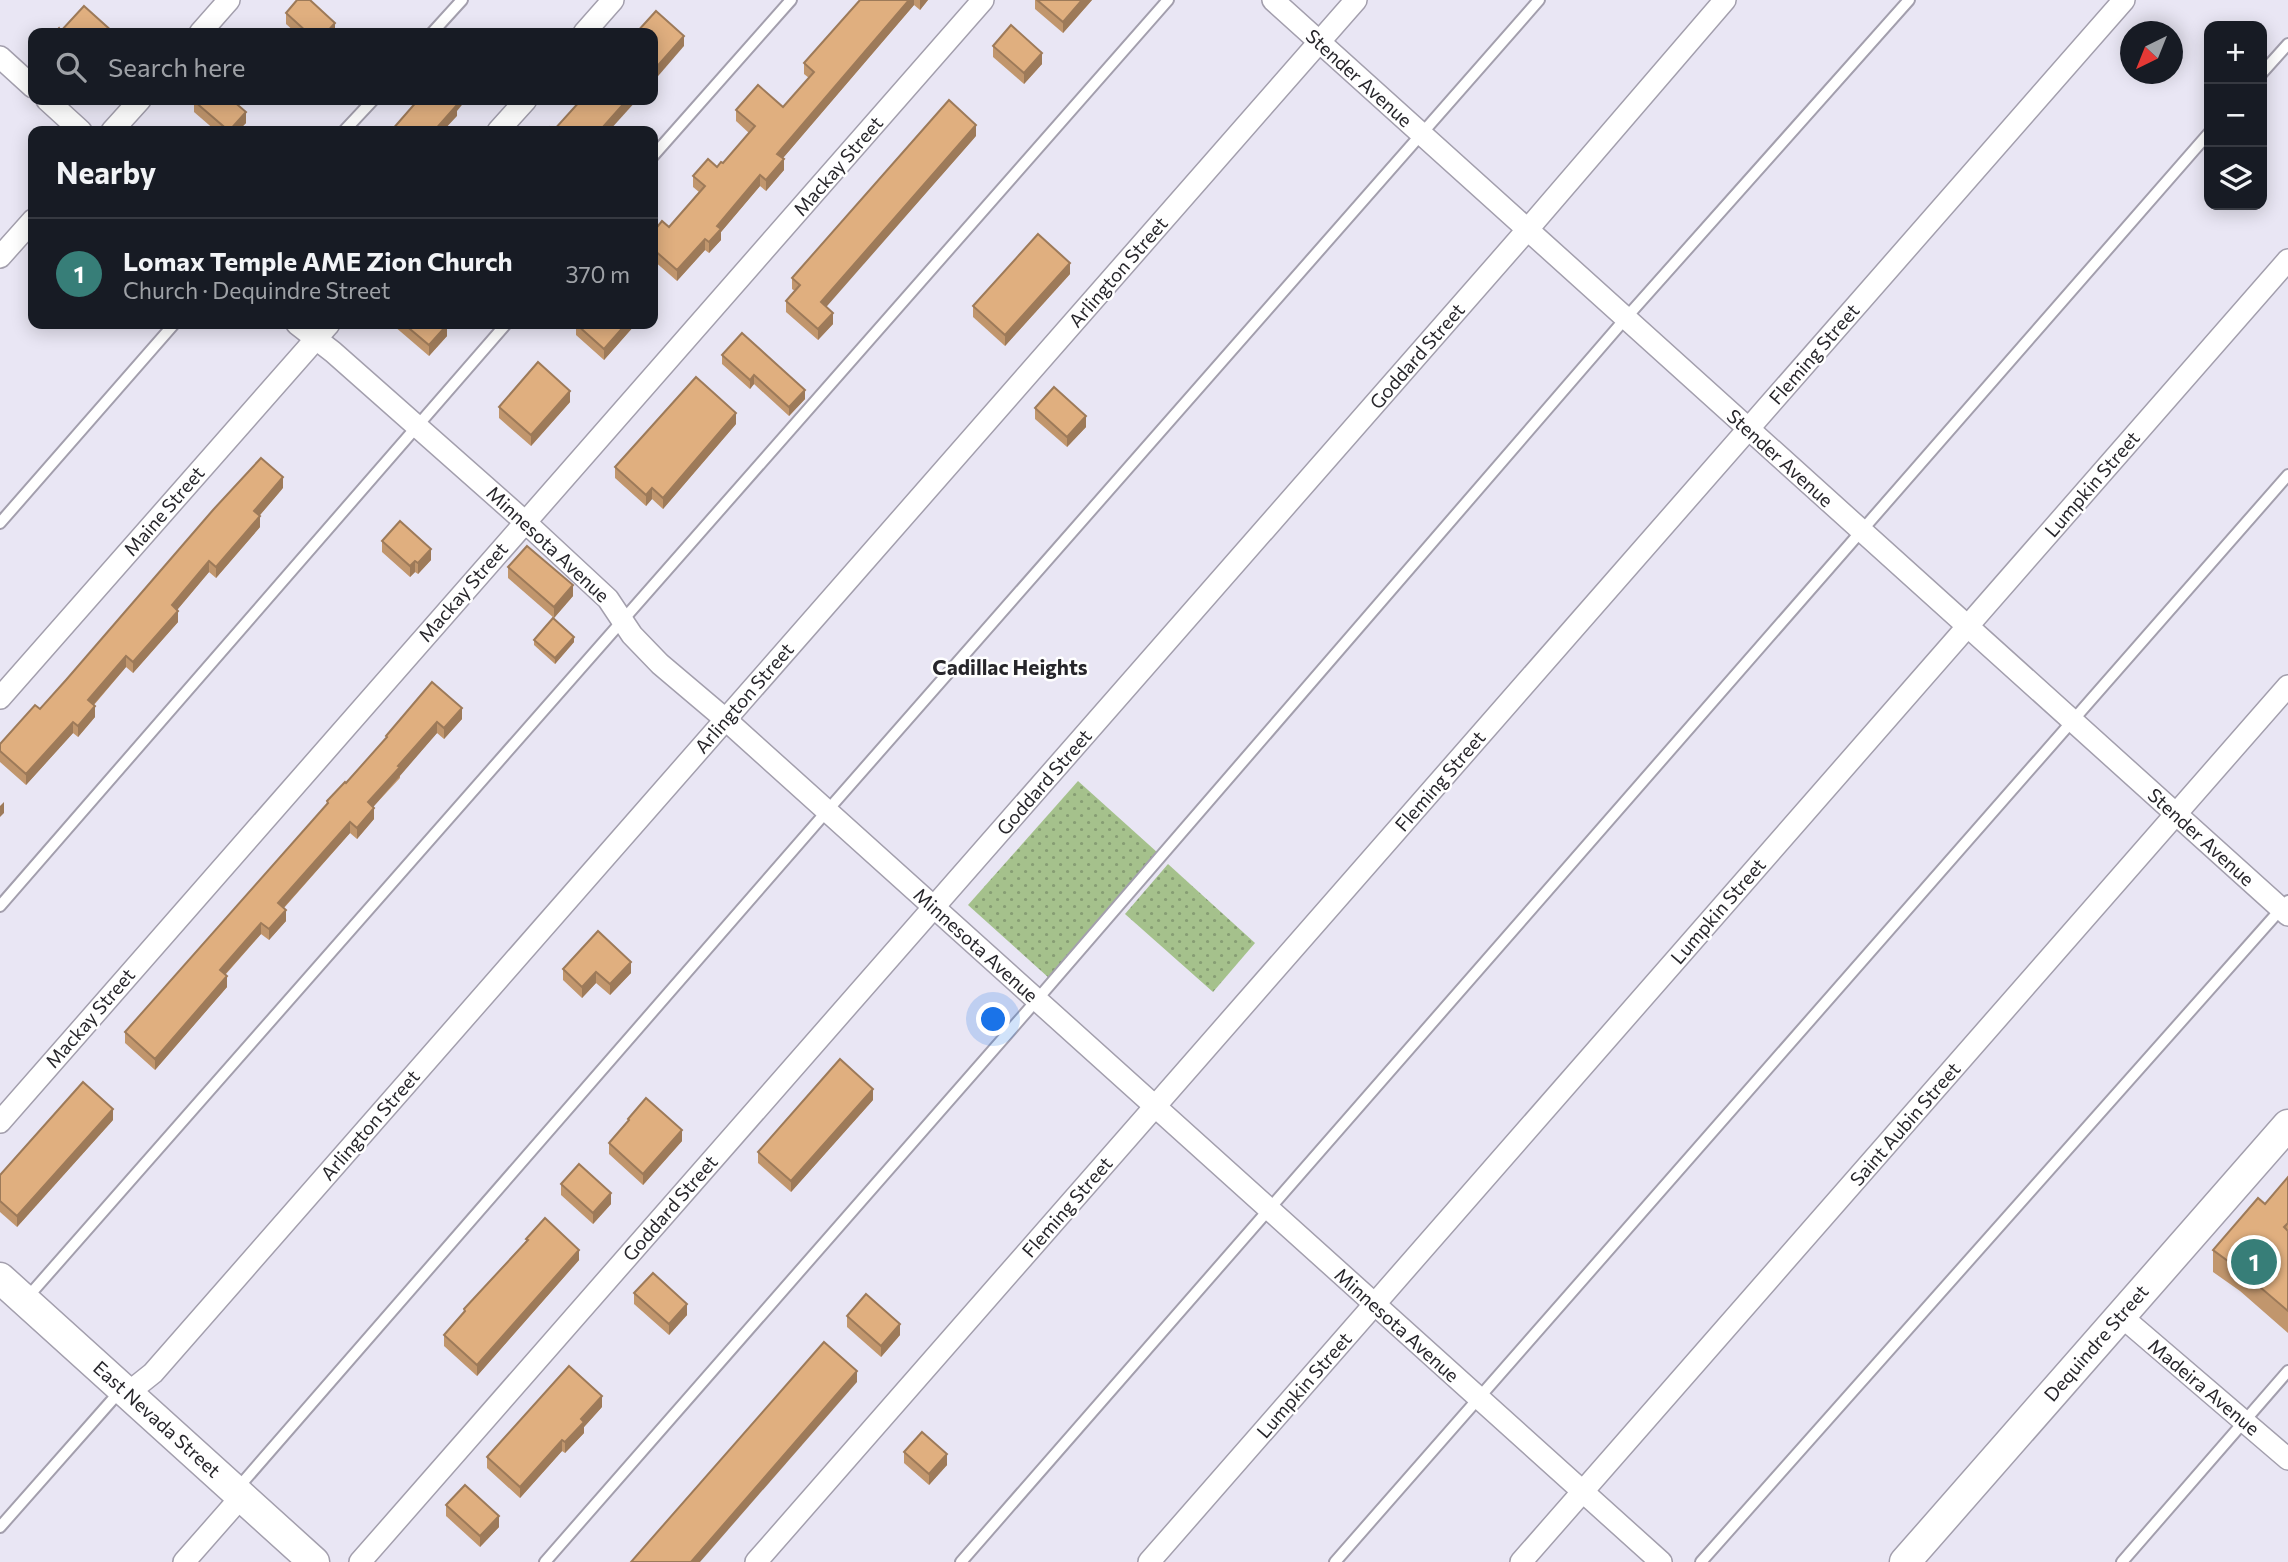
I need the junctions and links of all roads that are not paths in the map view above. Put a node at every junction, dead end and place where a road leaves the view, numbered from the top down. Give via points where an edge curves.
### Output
1 (229, 0) edge
2 (461, 0) edge
3 (613, 0) edge
4 (791, 0) edge
5 (984, 0) edge
6 (1168, 0) edge
7 (1273, 0) edge
8 (1356, 0) edge
9 (1539, 0) edge
10 (1725, 0) edge
11 (1909, 0) edge
12 (2124, 0) edge
13 (204, 28) edge
14 (436, 28) edge
15 (588, 28) edge
16 (1320, 42) junction
17 (2288, 44) edge
18 (0, 57) edge
19 (2267, 68) edge
20 (28, 82) edge
21 (52, 105) edge
22 (136, 105) edge
23 (368, 105) edge
24 (521, 105) edge
25 (76, 126) edge
26 (117, 126) edge
27 (349, 126) edge
28 (503, 126) edge
29 (1423, 134) junction
30 (2204, 139) edge
31 (658, 150) edge
32 (28, 226) edge
33 (1528, 229) junction
34 (0, 257) edge
35 (2288, 260) edge
36 (1625, 319) junction
37 (170, 329) edge
38 (502, 329) edge
39 (323, 331) edge
40 (417, 425) junction
41 (1748, 429) junction
42 (2288, 475) edge
43 (524, 521) junction
44 (0, 523) edge
45 (1860, 530) junction
46 (623, 620) junction
47 (1967, 627) junction
48 (2288, 686) edge
49 (0, 698) edge
50 (725, 719) junction
51 (2072, 721) junction
52 (827, 811) junction
53 (2176, 814) junction
54 (0, 906) edge
55 (934, 907) junction
56 (2286, 908) edge
57 (1037, 1000) junction
58 (1155, 1106) junction
59 (0, 1122) edge
60 (2288, 1125) edge
61 (1270, 1210) junction
62 (7, 1287) edge
63 (1374, 1304) junction
64 (2120, 1316) junction
65 (2288, 1371) edge
66 (126, 1390) junction
67 (1479, 1399) junction
68 (2244, 1421) junction
69 (2288, 1459) edge
70 (1583, 1492) junction
71 (239, 1493) junction
72 (0, 1527) edge
73 (184, 1562) edge
74 (314, 1562) edge
75 (360, 1562) edge
76 (545, 1562) edge
77 (756, 1562) edge
78 (961, 1562) edge
79 (1149, 1562) edge
80 (1335, 1562) edge
81 (1521, 1562) edge
82 (1661, 1562) edge
83 (1701, 1562) edge
84 (1905, 1562) edge
85 (2122, 1562) edge

1 - 13 street
2 - 14 lane
3 - 15 street
4 - 31 lane
5 - 43 street, Mackay Street
6 - 46 lane
7 - 16 street, Stender Avenue
8 - 16 street, Arlington Street
9 - 29 lane
10 - 33 street, Goddard Street
11 - 36 lane
12 - 41 street, Fleming Street
16 - 29 street, Stender Avenue
16 - 50 street, Arlington Street
17 - 19 lane
18 - 20 street
21 - 25 street
22 - 26 street
23 - 27 lane
24 - 28 street
29 - 33 street, Stender Avenue
29 - 52 lane
30 - 45 lane
32 - 34 street
33 - 36 street, Stender Avenue
33 - 55 street, Goddard Street
35 - 47 street, Lumpkin Street
36 - 41 street, Stender Avenue
36 - 57 lane
37 - 44 lane
38 - 40 lane
39 - 40 street, Minnesota Avenue
39 - 49 street, Maine Street
40 - 43 street, Minnesota Avenue
40 - 54 lane
41 - 45 street, Stender Avenue
41 - 58 street, Fleming Street
42 - 51 lane
43 - 46 street, Minnesota Avenue via 608,599
43 - 59 street, Mackay Street
45 - 47 street, Stender Avenue
45 - 61 lane
46 - 50 street, Minnesota Avenue via 660,664
46 - 62 lane
47 - 51 street, Stender Avenue
47 - 63 street, Lumpkin Street
48 - 53 street, Saint Aubin Street
50 - 52 street, Minnesota Avenue
50 - 66 street, Arlington Street via 162,1363
51 - 53 street, Stender Avenue
51 - 67 lane
52 - 55 street, Minnesota Avenue
52 - 71 lane
53 - 56 street, Stender Avenue
53 - 70 street, Saint Aubin Street
55 - 57 street, Minnesota Avenue
55 - 75 street, Goddard Street
56 - 83 lane
57 - 58 street, Minnesota Avenue
57 - 76 lane
58 - 61 street, Minnesota Avenue
58 - 77 street, Fleming Street
60 - 64 street, Dequindre Street
61 - 63 street, Minnesota Avenue
61 - 78 lane
62 - 66 street, East Nevada Street
63 - 67 street, Minnesota Avenue
63 - 79 street, Lumpkin Street
64 - 68 street, Madeira Avenue
64 - 84 street, Dequindre Street
65 - 68 lane
66 - 71 street, East Nevada Street
66 - 72 lane
67 - 70 street, Minnesota Avenue
67 - 80 lane
68 - 69 street, Madeira Avenue
68 - 85 lane
70 - 81 street, Saint Aubin Street
70 - 82 street, Minnesota Avenue
71 - 73 street
71 - 74 street, East Nevada Street

